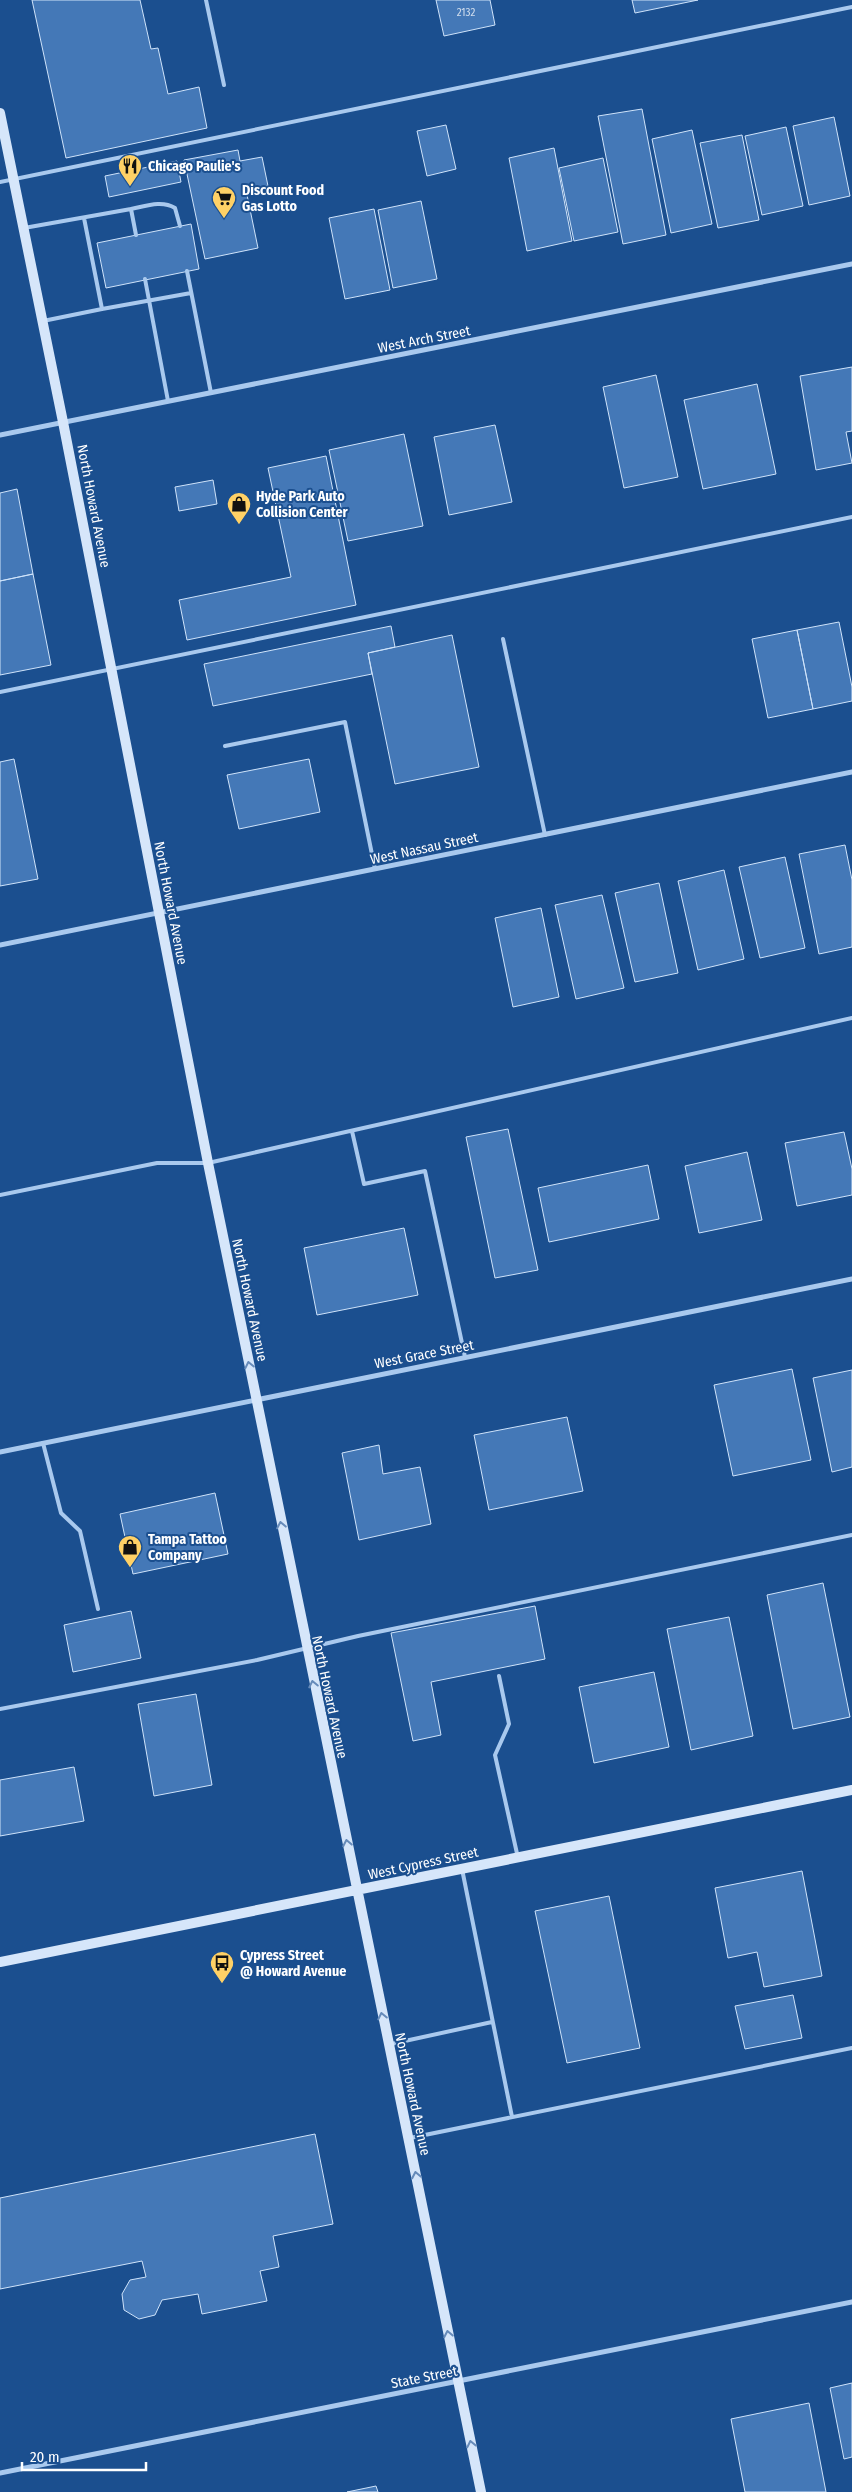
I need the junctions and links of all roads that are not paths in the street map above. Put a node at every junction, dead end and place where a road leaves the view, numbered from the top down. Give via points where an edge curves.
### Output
1 (206, 0) edge
2 (852, 7) edge
3 (224, 85) dead end
4 (0, 113) edge
5 (14, 179) junction
6 (0, 182) edge
7 (131, 209) junction
8 (84, 218) junction
9 (180, 226) dead end
10 (23, 228) junction
11 (136, 235) dead end
12 (852, 264) edge
13 (187, 270) dead end
14 (145, 279) dead end
15 (191, 293) junction
16 (148, 300) junction
17 (102, 310) junction
18 (42, 321) junction
19 (212, 393) junction
20 (168, 401) junction
21 (63, 422) junction
22 (0, 435) edge
23 (852, 517) edge
24 (503, 639) dead end
25 (111, 670) junction
26 (0, 692) edge
27 (225, 746) dead end
28 (852, 772) edge
29 (545, 835) junction
30 (375, 870) junction
31 (160, 913) junction
32 (0, 945) edge
33 (852, 1018) edge
34 (352, 1131) junction
35 (208, 1164) junction
36 (0, 1195) edge
37 (852, 1279) edge
38 (466, 1357) junction
39 (256, 1400) junction
40 (43, 1443) junction
41 (0, 1452) edge
42 (852, 1534) edge
43 (98, 1608) dead end
44 (306, 1648) junction
45 (498, 1676) dead end
46 (0, 1709) edge
47 (852, 1790) edge
48 (518, 1858) junction
49 (462, 1869) junction
50 (356, 1891) junction
51 (0, 1962) edge
52 (492, 2022) junction
53 (388, 2044) junction
54 (852, 2048) edge
55 (512, 2117) junction
56 (408, 2138) junction
57 (852, 2302) edge
58 (458, 2382) junction
59 (0, 2472) edge
60 (481, 2492) edge

1 - 3 lane
2 - 5 lane
4 - 5 main road, North Howard Avenue
5 - 6 lane
5 - 10 main road, North Howard Avenue
7 - 8 lane
7 - 9 lane via 170,205 175,208
7 - 11 lane
8 - 10 lane
8 - 17 lane
10 - 18 main road, North Howard Avenue
12 - 19 street, West Arch Street
13 - 15 lane
14 - 16 lane
15 - 16 lane
15 - 19 lane
16 - 17 lane
16 - 20 lane
17 - 18 lane
18 - 21 main road, North Howard Avenue
19 - 20 street, West Arch Street
20 - 21 street, West Arch Street
21 - 22 street, West Arch Street
21 - 25 main road, North Howard Avenue
23 - 25 lane
24 - 29 lane
25 - 26 lane
25 - 31 main road, North Howard Avenue
27 - 30 lane via 345,722
28 - 29 street, West Nassau Street
29 - 30 street, West Nassau Street
30 - 31 street, West Nassau Street
31 - 32 street, West Nassau Street
31 - 35 main road, North Howard Avenue
33 - 34 lane
34 - 35 lane
34 - 38 lane via 364,1184 425,1171
35 - 36 lane via 157,1163
39 -> 35 main road, North Howard Avenue
37 - 38 street, West Grace Street
38 - 39 street, West Grace Street
39 - 40 street, West Grace Street
44 -> 39 main road, North Howard Avenue
40 - 41 street, West Grace Street
40 - 43 lane via 61,1513 80,1531
42 - 44 lane
44 - 46 lane
50 -> 44 main road, North Howard Avenue
45 - 48 lane via 509,1724 495,1755
47 - 48 main road, West Cypress Street
48 - 49 main road, West Cypress Street
49 - 50 main road, West Cypress Street
49 - 52 lane
50 - 51 main road, West Cypress Street
53 -> 50 main road, North Howard Avenue
52 - 53 lane
52 - 55 lane
53 - 56 main road, North Howard Avenue
54 - 55 lane
55 - 56 lane
58 -> 56 main road, North Howard Avenue
57 - 58 street, State Street
58 - 59 street, State Street
60 -> 58 main road, North Howard Avenue

